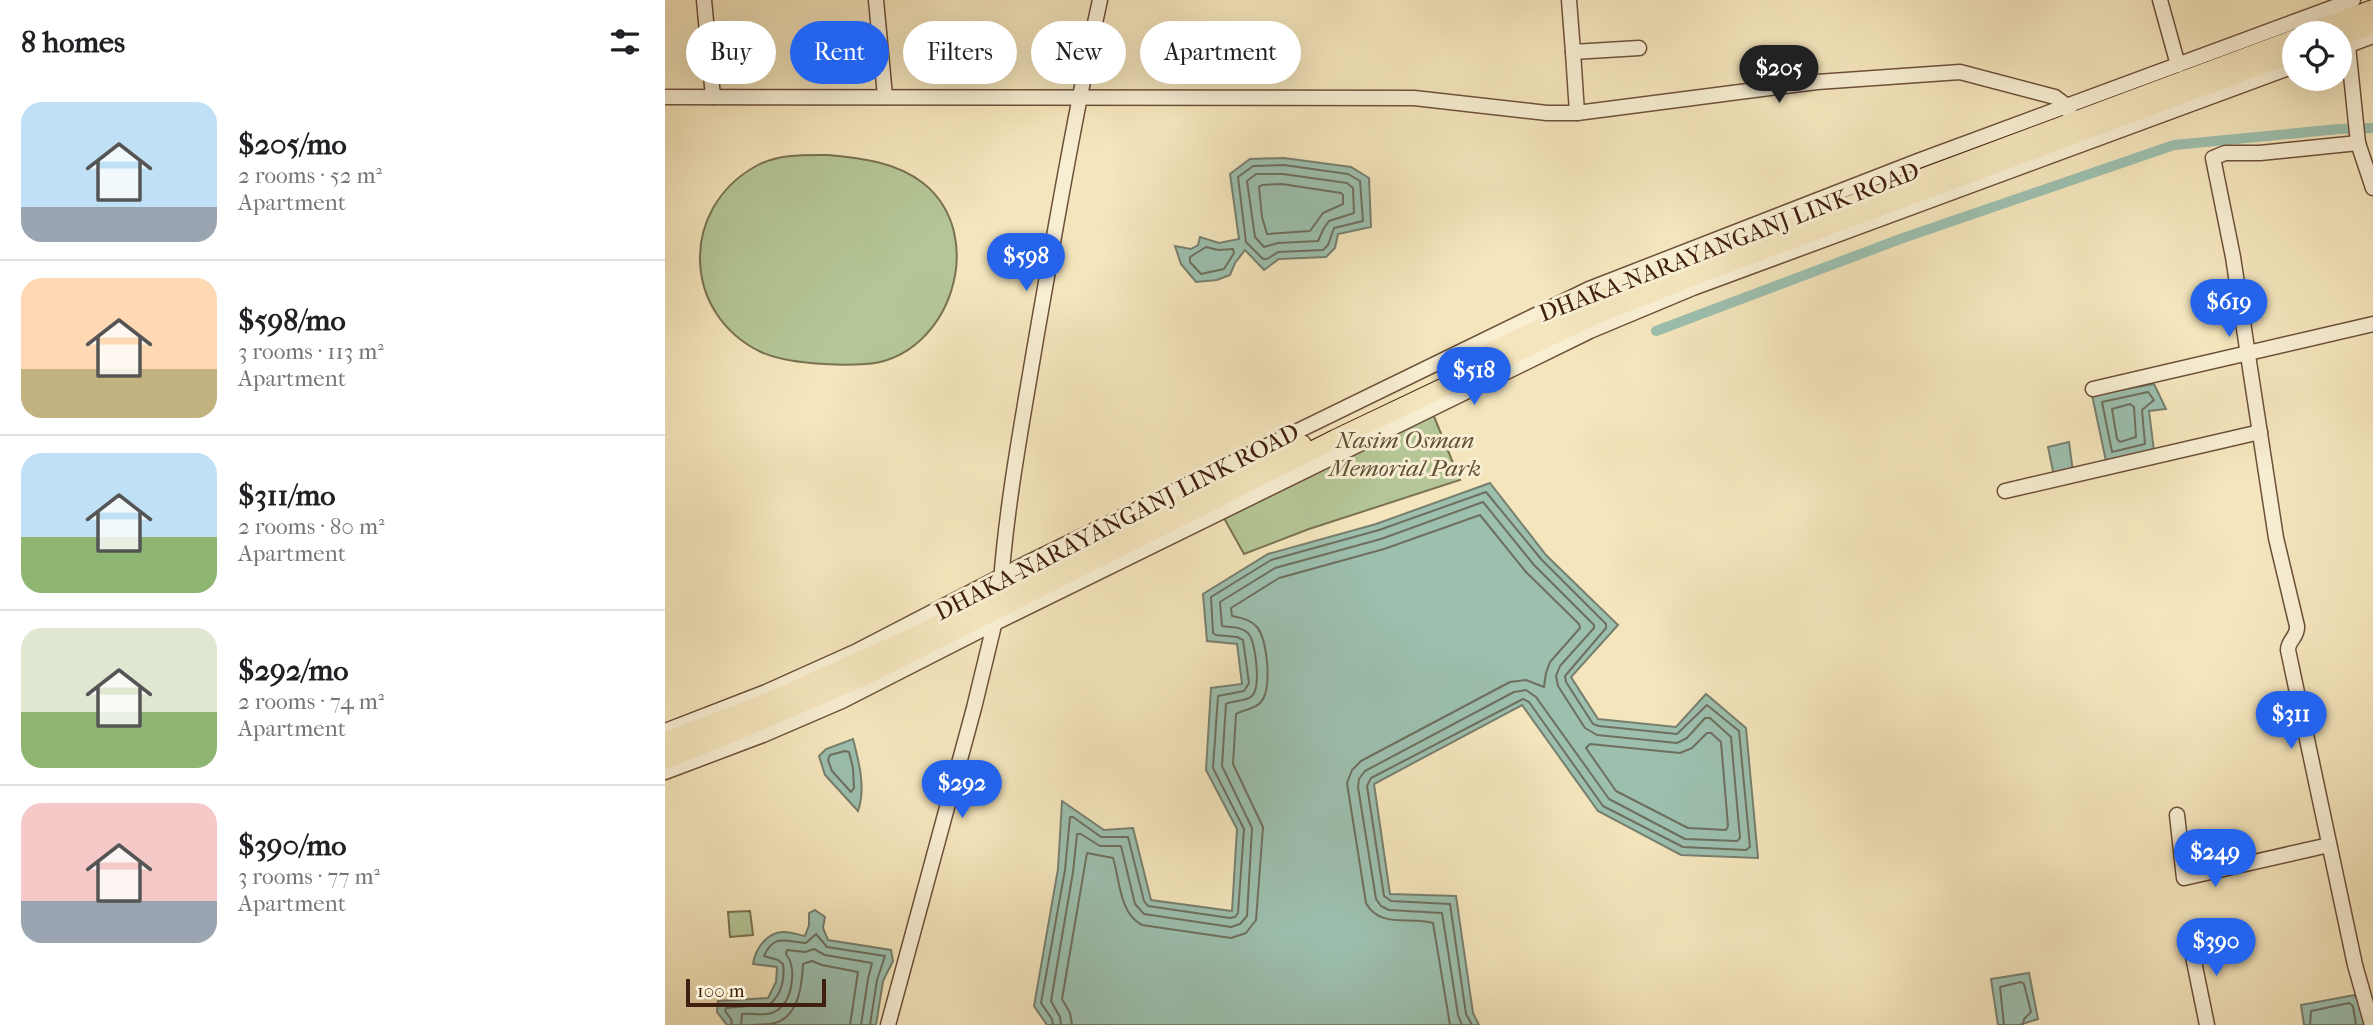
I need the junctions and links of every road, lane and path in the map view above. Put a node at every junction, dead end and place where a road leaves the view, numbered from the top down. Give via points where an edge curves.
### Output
1 (703, 0) edge
2 (876, 0) edge
3 (1100, 0) edge
4 (1569, 0) edge
5 (2160, 0) edge
6 (2353, 0) edge
7 (2373, 9) edge
8 (2341, 21) edge
9 (2373, 24) edge
10 (2373, 36) edge
11 (2352, 38) edge
12 (2352, 41) edge
13 (2282, 43) edge
14 (1639, 48) dead end
15 (1573, 52) junction
16 (2282, 57) edge
17 (2178, 65) junction
18 (2282, 70) edge
19 (2350, 91) edge
20 (885, 96) junction
21 (665, 97) edge
22 (713, 97) junction
23 (1079, 97) junction
24 (1577, 113) junction
25 (2070, 114) junction
26 (2358, 144) junction
27 (2373, 188) edge
28 (2373, 324) edge
29 (2247, 353) junction
30 (2093, 389) dead end
31 (2259, 432) junction
32 (2005, 491) dead end
33 (998, 601) junction
34 (665, 731) edge
35 (665, 742) edge
36 (665, 760) edge
37 (665, 772) edge
38 (2177, 815) dead end
39 (2329, 845) junction
40 (2189, 937) dead end
41 (888, 1025) edge
42 (2207, 1025) edge
43 (2372, 1025) edge

1 - 22 street
2 - 20 street
3 - 23 street
4 - 15 street
5 - 17 street
6 - 17 street
7 - 8 main road
9 - 11 main road
10 - 12 street
13 - 25 main road, DHAKA-NARAYANGANJ LINK ROAD
14 - 15 street
15 - 24 street
16 - 33 main road, DHAKA-NARAYANGANJ LINK ROAD via 1600,313
17 - 25 street
18 - 33 street via 1705,283
19 - 26 street
20 - 22 street
20 - 23 street
21 - 22 street
23 - 24 street via 1414,97
23 - 33 street via 1020,433
24 - 25 street via 1817,82 1960,72 2055,97
25 - 33 main road, DHAKA-NARAYANGANJ LINK ROAD via 1612,294 1269,459
26 - 27 street
26 - 29 street via 2225,152 2213,158
28 - 29 street
29 - 30 street
29 - 31 street
31 - 32 street
31 - 39 street via 2297,630 2288,650
33 - 34 street
33 - 35 main road, DHAKA-NARAYANGANJ LINK ROAD
33 - 36 main road, DHAKA-NARAYANGANJ LINK ROAD via 867,675
33 - 37 street via 842,701
33 - 41 street
38 - 39 street via 2184,878
39 - 43 street
40 - 42 street

